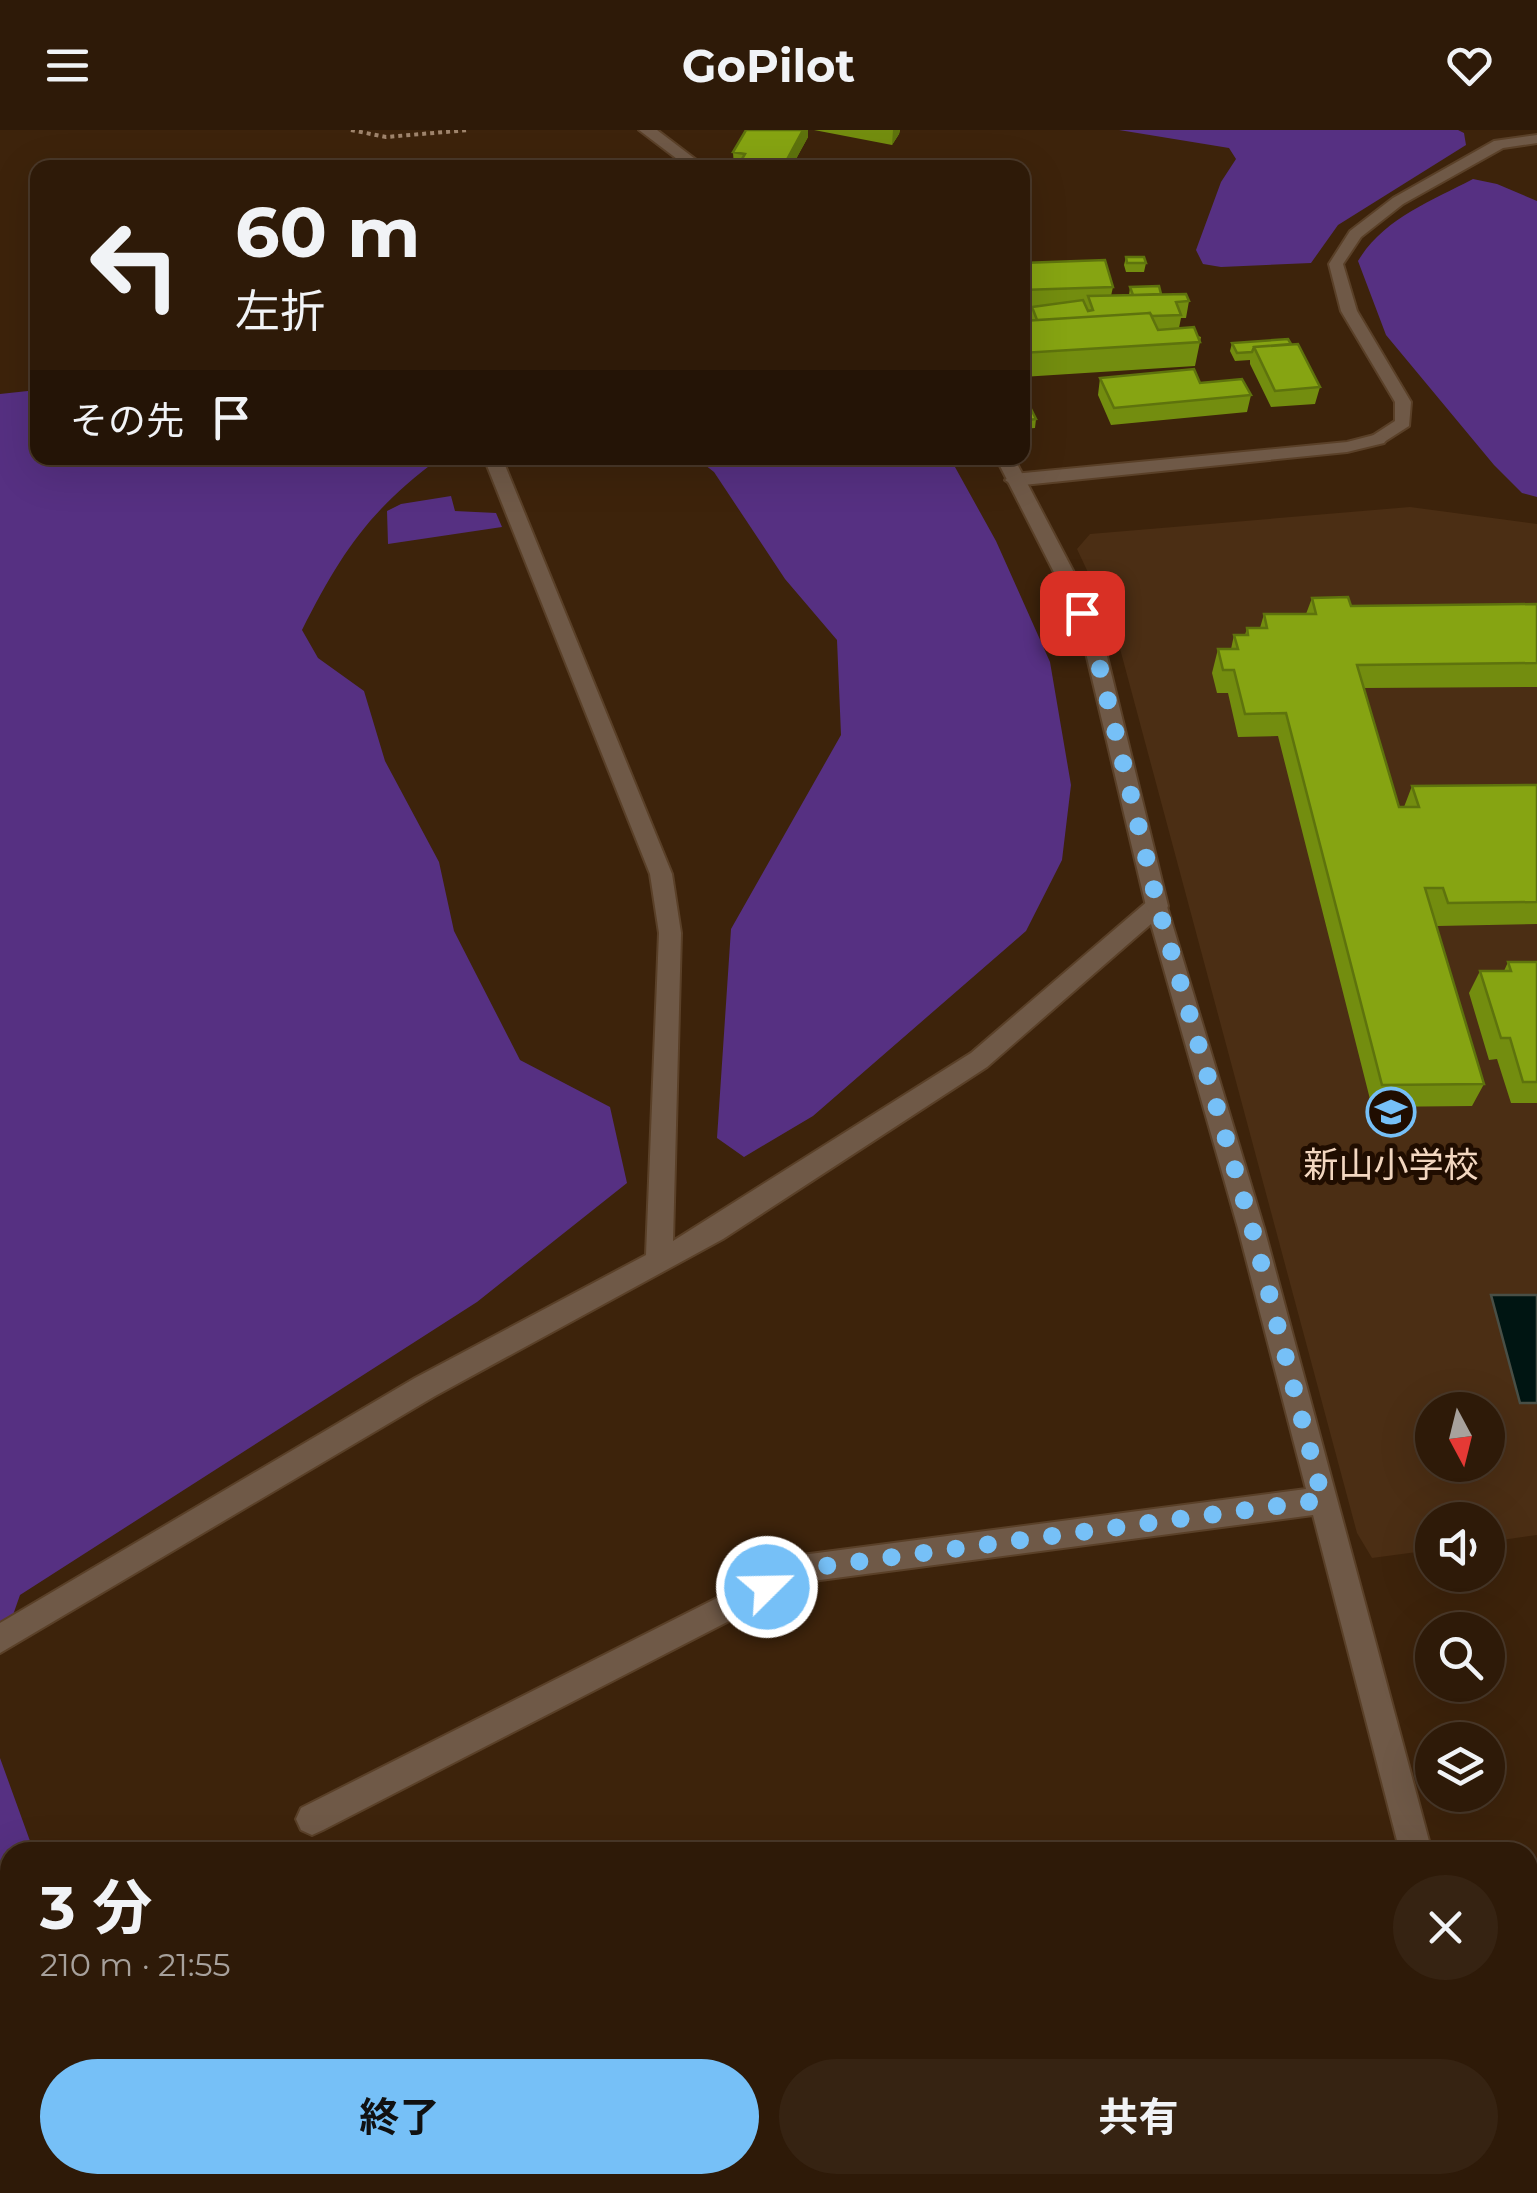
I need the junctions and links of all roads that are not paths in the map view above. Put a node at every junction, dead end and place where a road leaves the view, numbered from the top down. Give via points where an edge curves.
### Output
1 (647, 130) edge
2 (1537, 139) edge
3 (689, 160) edge
4 (1378, 439) joint
5 (496, 465) edge
6 (1007, 465) edge
7 (1014, 480) junction
8 (1158, 906) junction
9 (659, 1261) junction
10 (1323, 1500) junction
11 (0, 1639) edge
12 (312, 1819) dead end
13 (1413, 1842) edge

1 - 3 street
2 - 4 lane via 1498,144 1398,201 1355,234 1336,264 1349,311 1403,402 1403,423
4 - 7 street
5 - 9 street via 661,874 670,933
6 - 7 street
7 - 8 street via 1093,640
8 - 9 street via 979,1060
8 - 10 street
9 - 11 street via 425,1387
10 - 12 street via 802,1569
10 - 13 street

